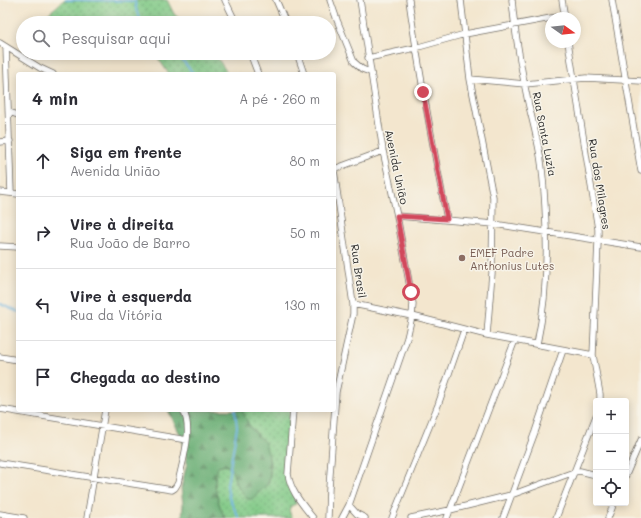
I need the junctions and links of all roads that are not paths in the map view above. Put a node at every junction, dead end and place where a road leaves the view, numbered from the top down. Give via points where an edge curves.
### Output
1 (225, 0) edge
2 (276, 0) edge
3 (330, 0) edge
4 (360, 0) edge
5 (409, 0) edge
6 (461, 0) edge
7 (512, 0) edge
8 (562, 0) edge
9 (612, 0) edge
10 (563, 12) edge
11 (233, 16) edge
12 (283, 16) edge
13 (336, 16) edge
14 (336, 17) edge
15 (545, 19) edge
16 (514, 25) junction
17 (465, 34) junction
18 (0, 43) edge
19 (6, 47) junction
20 (415, 48) junction
21 (569, 48) edge
22 (16, 53) edge
23 (368, 58) junction
24 (27, 60) edge
25 (253, 60) edge
26 (299, 60) edge
27 (49, 72) edge
28 (257, 72) edge
29 (303, 72) edge
30 (370, 72) junction
31 (573, 78) junction
32 (470, 79) junction
33 (625, 79) junction
34 (641, 81) edge
35 (525, 84) junction
36 (9, 112) junction
37 (16, 114) edge
38 (10, 141) junction
39 (0, 142) edge
40 (383, 151) junction
41 (336, 168) edge
42 (641, 171) edge
43 (336, 183) edge
44 (0, 192) edge
45 (11, 193) junction
46 (16, 194) edge
47 (397, 216) junction
48 (447, 219) junction
49 (494, 224) junction
50 (546, 232) junction
51 (598, 242) junction
52 (0, 246) edge
53 (16, 247) edge
54 (641, 247) edge
55 (353, 304) junction
56 (412, 316) junction
57 (464, 330) junction
58 (487, 335) junction
59 (515, 340) junction
60 (538, 344) junction
61 (563, 350) junction
62 (593, 355) junction
63 (0, 357) edge
64 (16, 360) edge
65 (336, 392) edge
66 (600, 398) edge
67 (0, 408) edge
68 (16, 411) edge
69 (23, 412) edge
70 (105, 412) edge
71 (184, 412) edge
72 (293, 412) edge
73 (334, 412) edge
74 (593, 424) edge
75 (102, 426) junction
76 (187, 440) junction
77 (641, 440) edge
78 (640, 448) edge
79 (0, 463) edge
80 (629, 470) edge
81 (574, 472) junction
82 (593, 474) edge
83 (93, 478) junction
84 (511, 495) junction
85 (349, 505) junction
86 (613, 506) edge
87 (450, 510) junction
88 (0, 514) edge
89 (24, 518) edge
90 (87, 518) edge
91 (313, 518) edge
92 (328, 518) edge
93 (342, 518) edge
94 (365, 518) edge
95 (392, 518) edge
96 (411, 518) edge
97 (447, 518) edge
98 (503, 518) edge
99 (556, 518) edge
100 (608, 518) edge

1 - 11 street
2 - 12 street
3 - 13 street
4 - 23 street, Avenida União
5 - 20 street
6 - 17 street
7 - 16 street, Rua Santa Luzia
8 - 10 street
9 - 33 street
14 - 30 street via 354,62
15 - 16 street
16 - 17 street
16 - 35 street, Rua Santa Luzia
17 - 20 street
17 - 32 street
18 - 19 street
19 - 22 street
19 - 36 street
20 - 23 street
20 - 48 street
21 - 31 street, Rua dos Milagres
23 - 30 street, Avenida União
24 - 27 street
25 - 28 street
26 - 29 street
30 - 40 street, Avenida União
31 - 33 street
31 - 35 street
31 - 51 street, Rua dos Milagres
32 - 35 street
32 - 49 street via 491,186
33 - 34 street
33 - 42 street
35 - 50 street, Rua Santa Luzia via 541,156
36 - 37 street
36 - 38 street
38 - 39 street
38 - 45 street
40 - 41 street
40 - 47 street, Avenida União
43 - 55 street, Rua Brasil
44 - 45 street
45 - 46 street
47 - 48 street
47 - 56 street, Avenida União via 413,304
48 - 49 street
49 - 50 street
49 - 58 street
50 - 51 street
50 - 60 street, Rua Santa Luzia via 545,294
51 - 54 street
51 - 62 street, Rua dos Milagres
52 - 53 street
55 - 56 street
55 - 65 street, Rua Brasil
56 - 57 street
56 - 85 street, Avenida União
57 - 58 street
57 - 95 street via 438,405
58 - 59 street
59 - 60 street
59 - 87 street
60 - 61 street
61 - 62 street
61 - 84 street
62 - 66 street, Rua dos Milagres
63 - 64 street
67 - 68 street
69 - 75 street
70 - 75 street
71 - 76 street via 188,419
72 - 91 street via 287,467 289,483
73 - 92 street, Rua Brasil
74 - 81 street
75 - 76 street
75 - 83 street
76 - 83 street via 175,488 169,490
77 - 78 street
78 - 80 street
79 - 83 street
81 - 82 street
81 - 84 street
81 - 99 street
83 - 90 street
84 - 87 street
84 - 98 street
85 - 93 street, Avenida União
85 - 94 street
86 - 100 street
87 - 96 street
87 - 97 street
88 - 89 street

